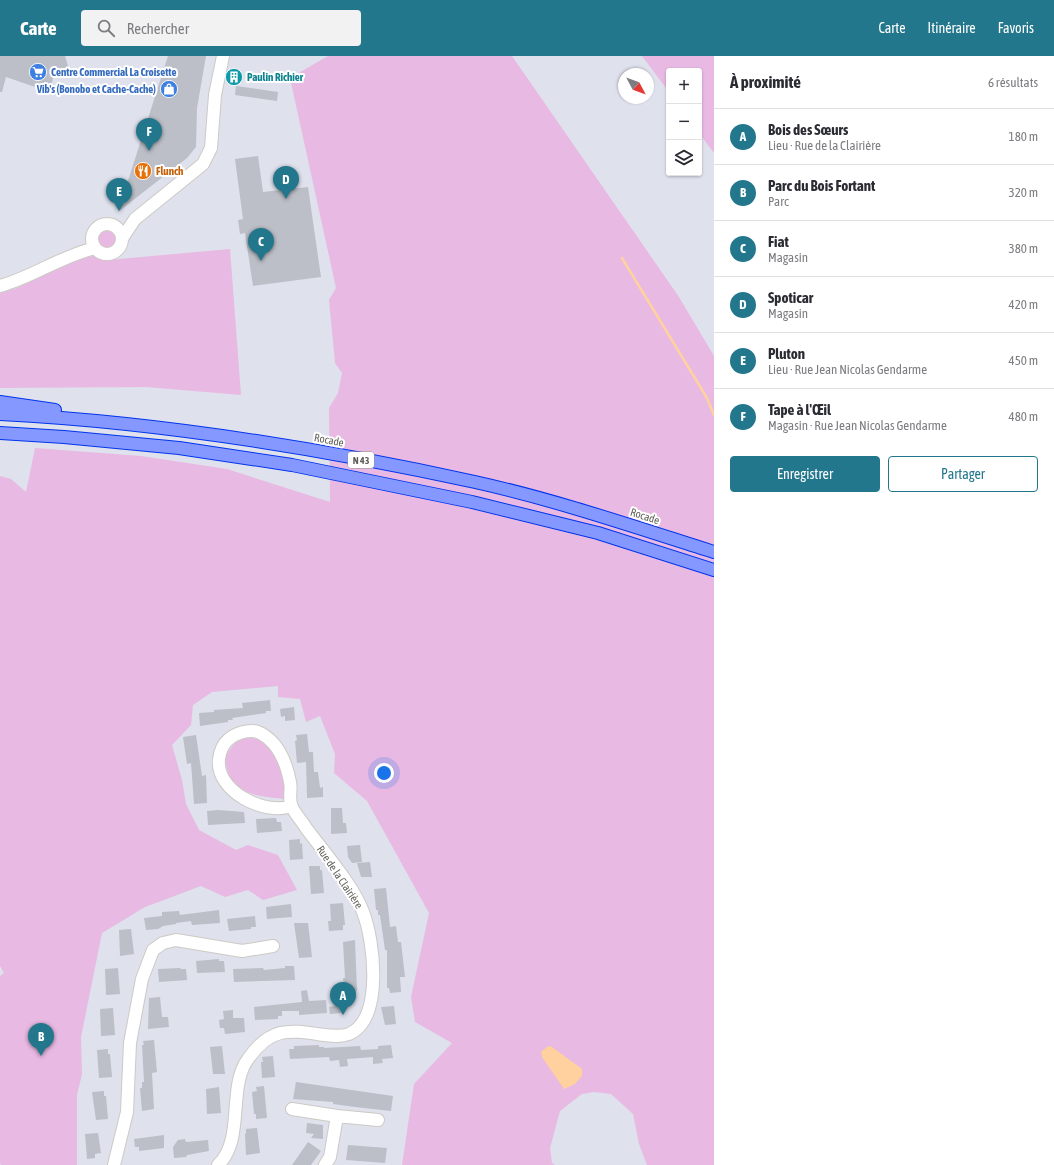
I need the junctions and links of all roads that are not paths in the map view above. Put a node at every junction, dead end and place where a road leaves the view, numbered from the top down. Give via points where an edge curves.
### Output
1 (223, 56) edge
2 (135, 219) junction
3 (115, 226) junction
4 (123, 237) junction
5 (95, 248) junction
6 (0, 286) edge
7 (0, 402) edge
8 (0, 414) edge
9 (139, 426) junction
10 (0, 433) edge
11 (64, 437) junction
12 (0, 439) edge
13 (714, 552) edge
14 (714, 570) edge
15 (291, 806) junction
16 (273, 946) dead end
17 (292, 1109) dead end
18 (337, 1116) junction
19 (378, 1120) dead end
20 (231, 1140) junction
21 (114, 1165) edge
22 (218, 1165) edge
23 (231, 1165) edge
24 (325, 1165) edge

1 - 2 street via 215,95 211,148 203,164
2 - 3 street
2 - 4 street
3 - 4 street
3 - 5 street via 106,224 95,230 92,238
4 - 5 street via 121,247 113,254 103,254
5 - 6 street via 78,253 18,281
7 - 9 highway via 76,413
8 - 9 highway, Rocade / N 43
9 - 13 highway, Rocade / N 43 via 295,447 476,483 605,517
10 - 11 highway, N 43
11 - 12 highway
11 - 14 highway, N 43 via 179,448 307,468 472,502 591,531
15 - 15 street via 290,782 278,747 266,736 253,730 238,733 228,740 221,751 219,765 224,782 239,796 254,803 282,809
15 - 20 street, Rue de la Clairière via 353,892 363,912 372,948 373,976 370,1002 359,1027 349,1034 336,1037 290,1030 266,1039 255,1049 241,1073
16 - 21 street via 242,951 176,940 164,943 153,950 142,979 130,1043 127,1112
17 - 18 street
18 - 19 street
18 - 24 street via 330,1157
20 - 22 street, Rue de la Clairière via 223,1160
20 - 23 street

